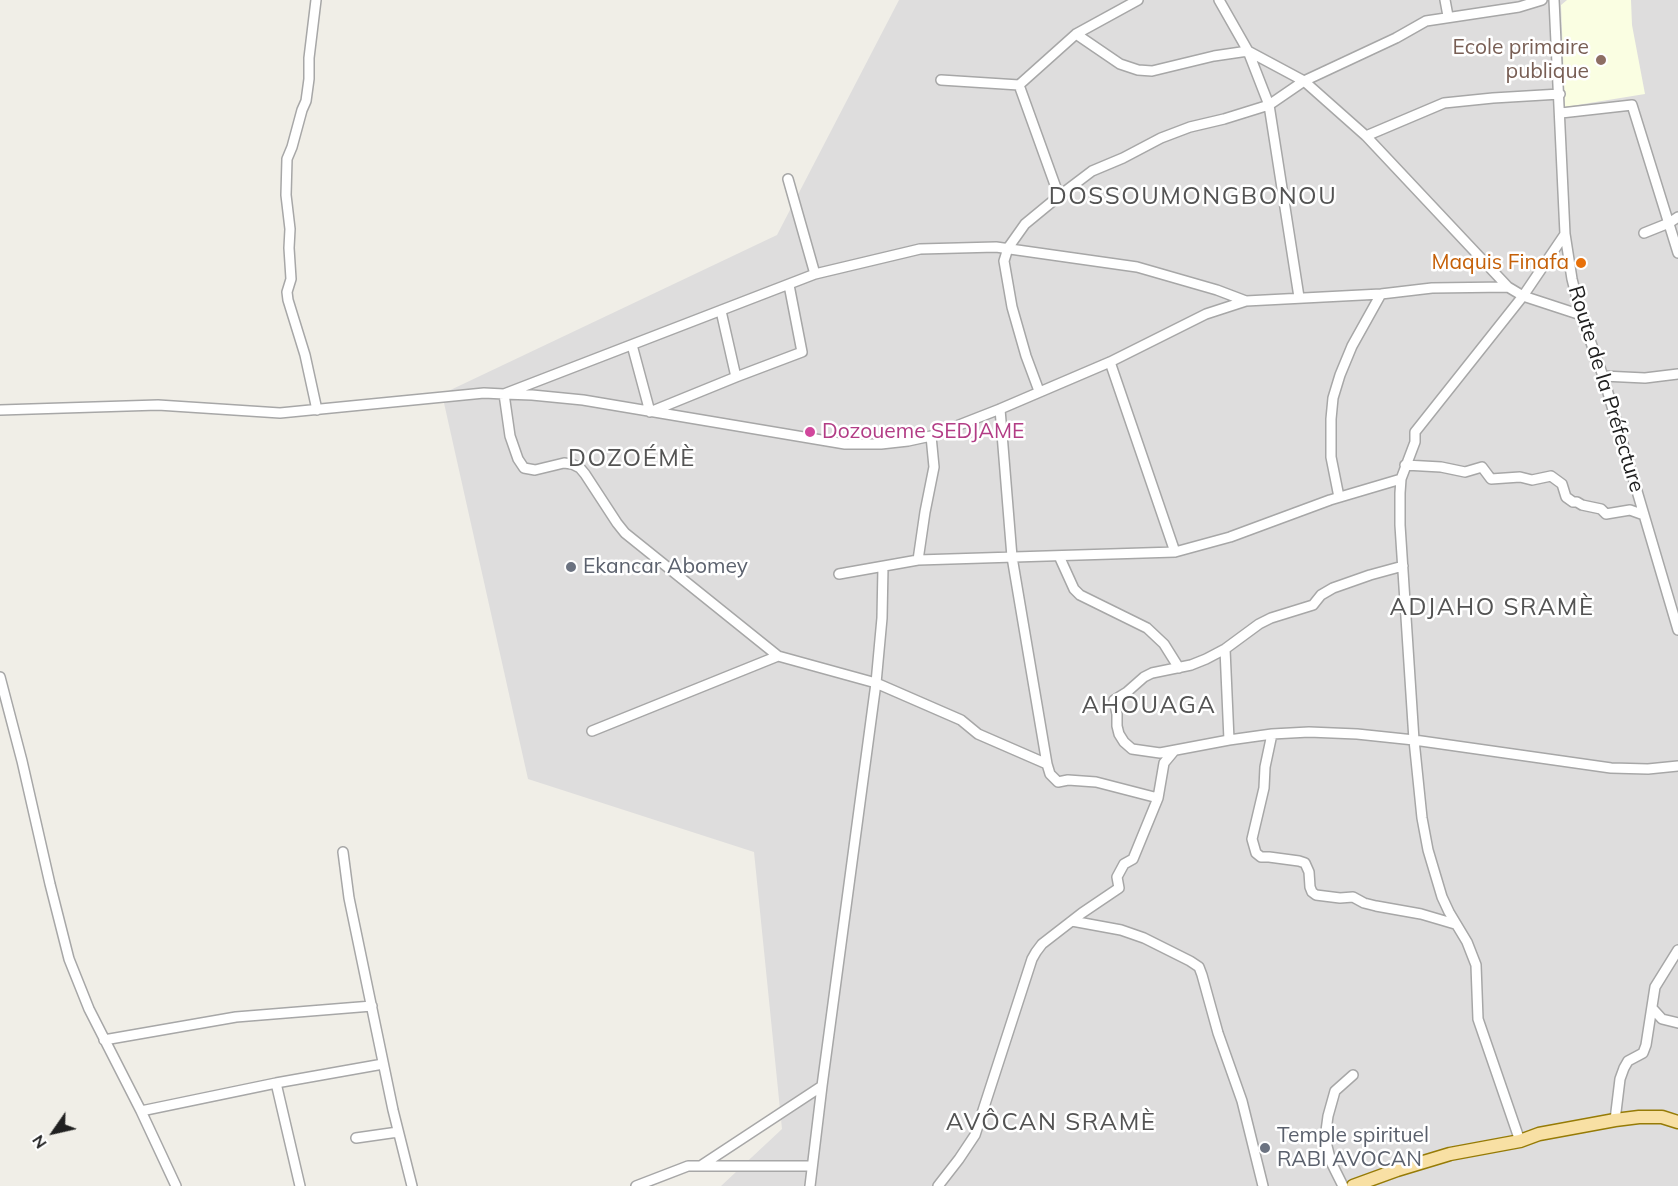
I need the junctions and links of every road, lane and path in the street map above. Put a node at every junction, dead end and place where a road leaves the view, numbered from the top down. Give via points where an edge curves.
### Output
1 (316, 0) edge
2 (1138, 0) edge
3 (1219, 0) edge
4 (1445, 0) edge
5 (1542, 0) edge
6 (1554, 0) edge
7 (1448, 16) junction
8 (1076, 34) junction
9 (1248, 51) junction
10 (941, 80) dead end
11 (1304, 81) junction
12 (1019, 85) junction
13 (1560, 94) junction
14 (1269, 105) junction
15 (1561, 113) junction
16 (1366, 136) junction
17 (788, 179) dead end
18 (1059, 196) junction
19 (1678, 217) edge
20 (1669, 223) junction
21 (1644, 233) dead end
22 (1565, 234) junction
23 (1008, 248) junction
24 (1678, 253) edge
25 (815, 274) junction
26 (789, 285) junction
27 (1508, 286) junction
28 (1381, 294) junction
29 (1523, 296) junction
30 (1299, 297) junction
31 (1246, 301) junction
32 (721, 311) junction
33 (1581, 315) junction
34 (632, 345) junction
35 (1110, 363) junction
36 (1678, 374) edge
37 (1603, 376) junction
38 (736, 377) junction
39 (1039, 391) junction
40 (504, 394) junction
41 (1000, 409) junction
42 (0, 410) edge
43 (317, 410) junction
44 (650, 412) junction
45 (931, 436) junction
46 (1405, 465) junction
47 (1401, 479) junction
48 (1339, 497) junction
49 (1644, 515) junction
50 (1175, 552) junction
51 (1059, 556) junction
52 (1012, 557) junction
53 (918, 560) junction
54 (1403, 566) junction
55 (883, 567) junction
56 (839, 574) dead end
57 (1678, 630) edge
58 (1225, 649) junction
59 (778, 656) junction
60 (1179, 668) junction
61 (0, 677) edge
62 (876, 683) junction
63 (592, 731) dead end
64 (1272, 734) junction
65 (1229, 740) junction
66 (1414, 740) junction
67 (1176, 749) junction
68 (1047, 764) junction
69 (1678, 766) edge
70 (1158, 798) junction
71 (343, 852) dead end
72 (1072, 921) junction
73 (1455, 924) junction
74 (1678, 950) edge
75 (372, 1006) junction
76 (1652, 1008) junction
77 (1678, 1023) edge
78 (104, 1040) junction
79 (383, 1064) junction
80 (1353, 1075) dead end
81 (276, 1083) junction
82 (822, 1086) junction
83 (141, 1111) junction
84 (1615, 1120) junction
85 (1678, 1122) edge
86 (398, 1131) junction
87 (356, 1138) dead end
88 (1520, 1141) junction
89 (702, 1165) junction
90 (812, 1166) junction
91 (176, 1186) edge
92 (300, 1186) edge
93 (412, 1186) edge
94 (636, 1186) edge
95 (810, 1186) edge
96 (938, 1186) edge
97 (1263, 1186) edge
98 (1343, 1186) edge
99 (1353, 1186) edge

1 - 43 street via 306,101 287,159 286,195 291,279 288,300
2 - 8 street
3 - 9 street
4 - 7 street
5 - 7 street via 1519,7
6 - 13 street, Route de la Préfecture
7 - 11 street via 1426,21
8 - 9 street via 1120,64 1138,70 1152,71
8 - 12 street
9 - 11 street
9 - 14 street
10 - 12 street
11 - 14 street
11 - 16 street
12 - 18 street
13 - 15 street, Route de la Préfecture
13 - 16 street via 1444,103
14 - 18 street via 1161,138 1092,171
14 - 30 street
15 - 20 street via 1632,105
15 - 22 street, Route de la Préfecture
16 - 27 street
17 - 25 street
18 - 23 street via 1025,224
19 - 20 street
20 - 21 street
20 - 24 street
22 - 29 street
22 - 33 street, Route de la Préfecture
23 - 25 street via 920,249
23 - 31 street via 1137,267
23 - 39 street via 1004,261 1012,307
25 - 26 street
26 - 32 street
26 - 38 street via 802,352
27 - 28 street
27 - 29 street
28 - 30 street
28 - 48 street via 1352,346 1333,398 1331,457
29 - 33 street
29 - 46 street via 1415,432
30 - 31 street
31 - 35 street via 1206,314
32 - 34 street
32 - 38 street
33 - 37 street, Route de la Préfecture
34 - 40 street
34 - 44 street
35 - 39 street
35 - 50 street
36 - 37 street via 1645,378
37 - 49 street, Route de la Préfecture
38 - 44 street
39 - 41 street
40 - 43 street
40 - 44 street via 584,400
40 - 59 street via 510,436 524,468 535,470 564,463 580,468 625,533
41 - 45 street
41 - 52 street
42 - 43 street via 158,405 280,413
44 - 45 street via 844,444 881,444
45 - 53 street via 934,467
46 - 47 street
46 - 49 street via 1465,472 1482,466 1491,479 1532,480 1551,476 1562,484 1566,497 1573,502 1606,514 1630,510
47 - 48 street
47 - 54 street
48 - 50 street via 1230,537
49 - 57 street, Route de la Préfecture
50 - 51 street
51 - 52 street
51 - 60 street via 1080,595 1147,628 1164,644
52 - 53 street
52 - 68 street
53 - 55 street
54 - 58 street via 1333,588 1313,605 1259,624
54 - 66 street
55 - 56 street
55 - 62 street
58 - 60 street
58 - 65 street
59 - 62 street
59 - 63 street
60 - 67 street via 1152,673 1114,700 1119,734 1132,749 1160,753
61 - 78 street via 69,959
62 - 68 street
62 - 82 street
64 - 65 street
64 - 66 street via 1321,733
64 - 73 street via 1252,839 1256,853 1305,863 1310,887 1316,895 1353,897
65 - 67 street
66 - 69 street via 1611,768
66 - 73 street via 1428,850
67 - 70 street via 1164,763
68 - 70 street via 1058,782 1095,782
70 - 72 street via 1132,859 1117,877 1119,888
71 - 75 street
72 - 96 street via 1042,944 1032,960 975,1135
72 - 97 street via 1122,930 1199,967 1242,1101
73 - 88 street via 1476,965 1478,1019
74 - 76 street via 1655,987
75 - 78 street via 236,1017
75 - 79 street
76 - 77 street via 1662,1019
76 - 84 street via 1643,1053 1628,1061 1620,1079
78 - 83 street
79 - 81 street
79 - 86 street
80 - 98 street via 1335,1091 1326,1131 1331,1162
81 - 83 street
81 - 92 street
82 - 89 street
82 - 90 street
83 - 91 street
84 - 85 main road via 1662,1117
84 - 88 main road
86 - 87 street
86 - 93 street
88 - 99 main road via 1450,1154
89 - 90 street
89 - 94 street via 688,1166
90 - 95 street

